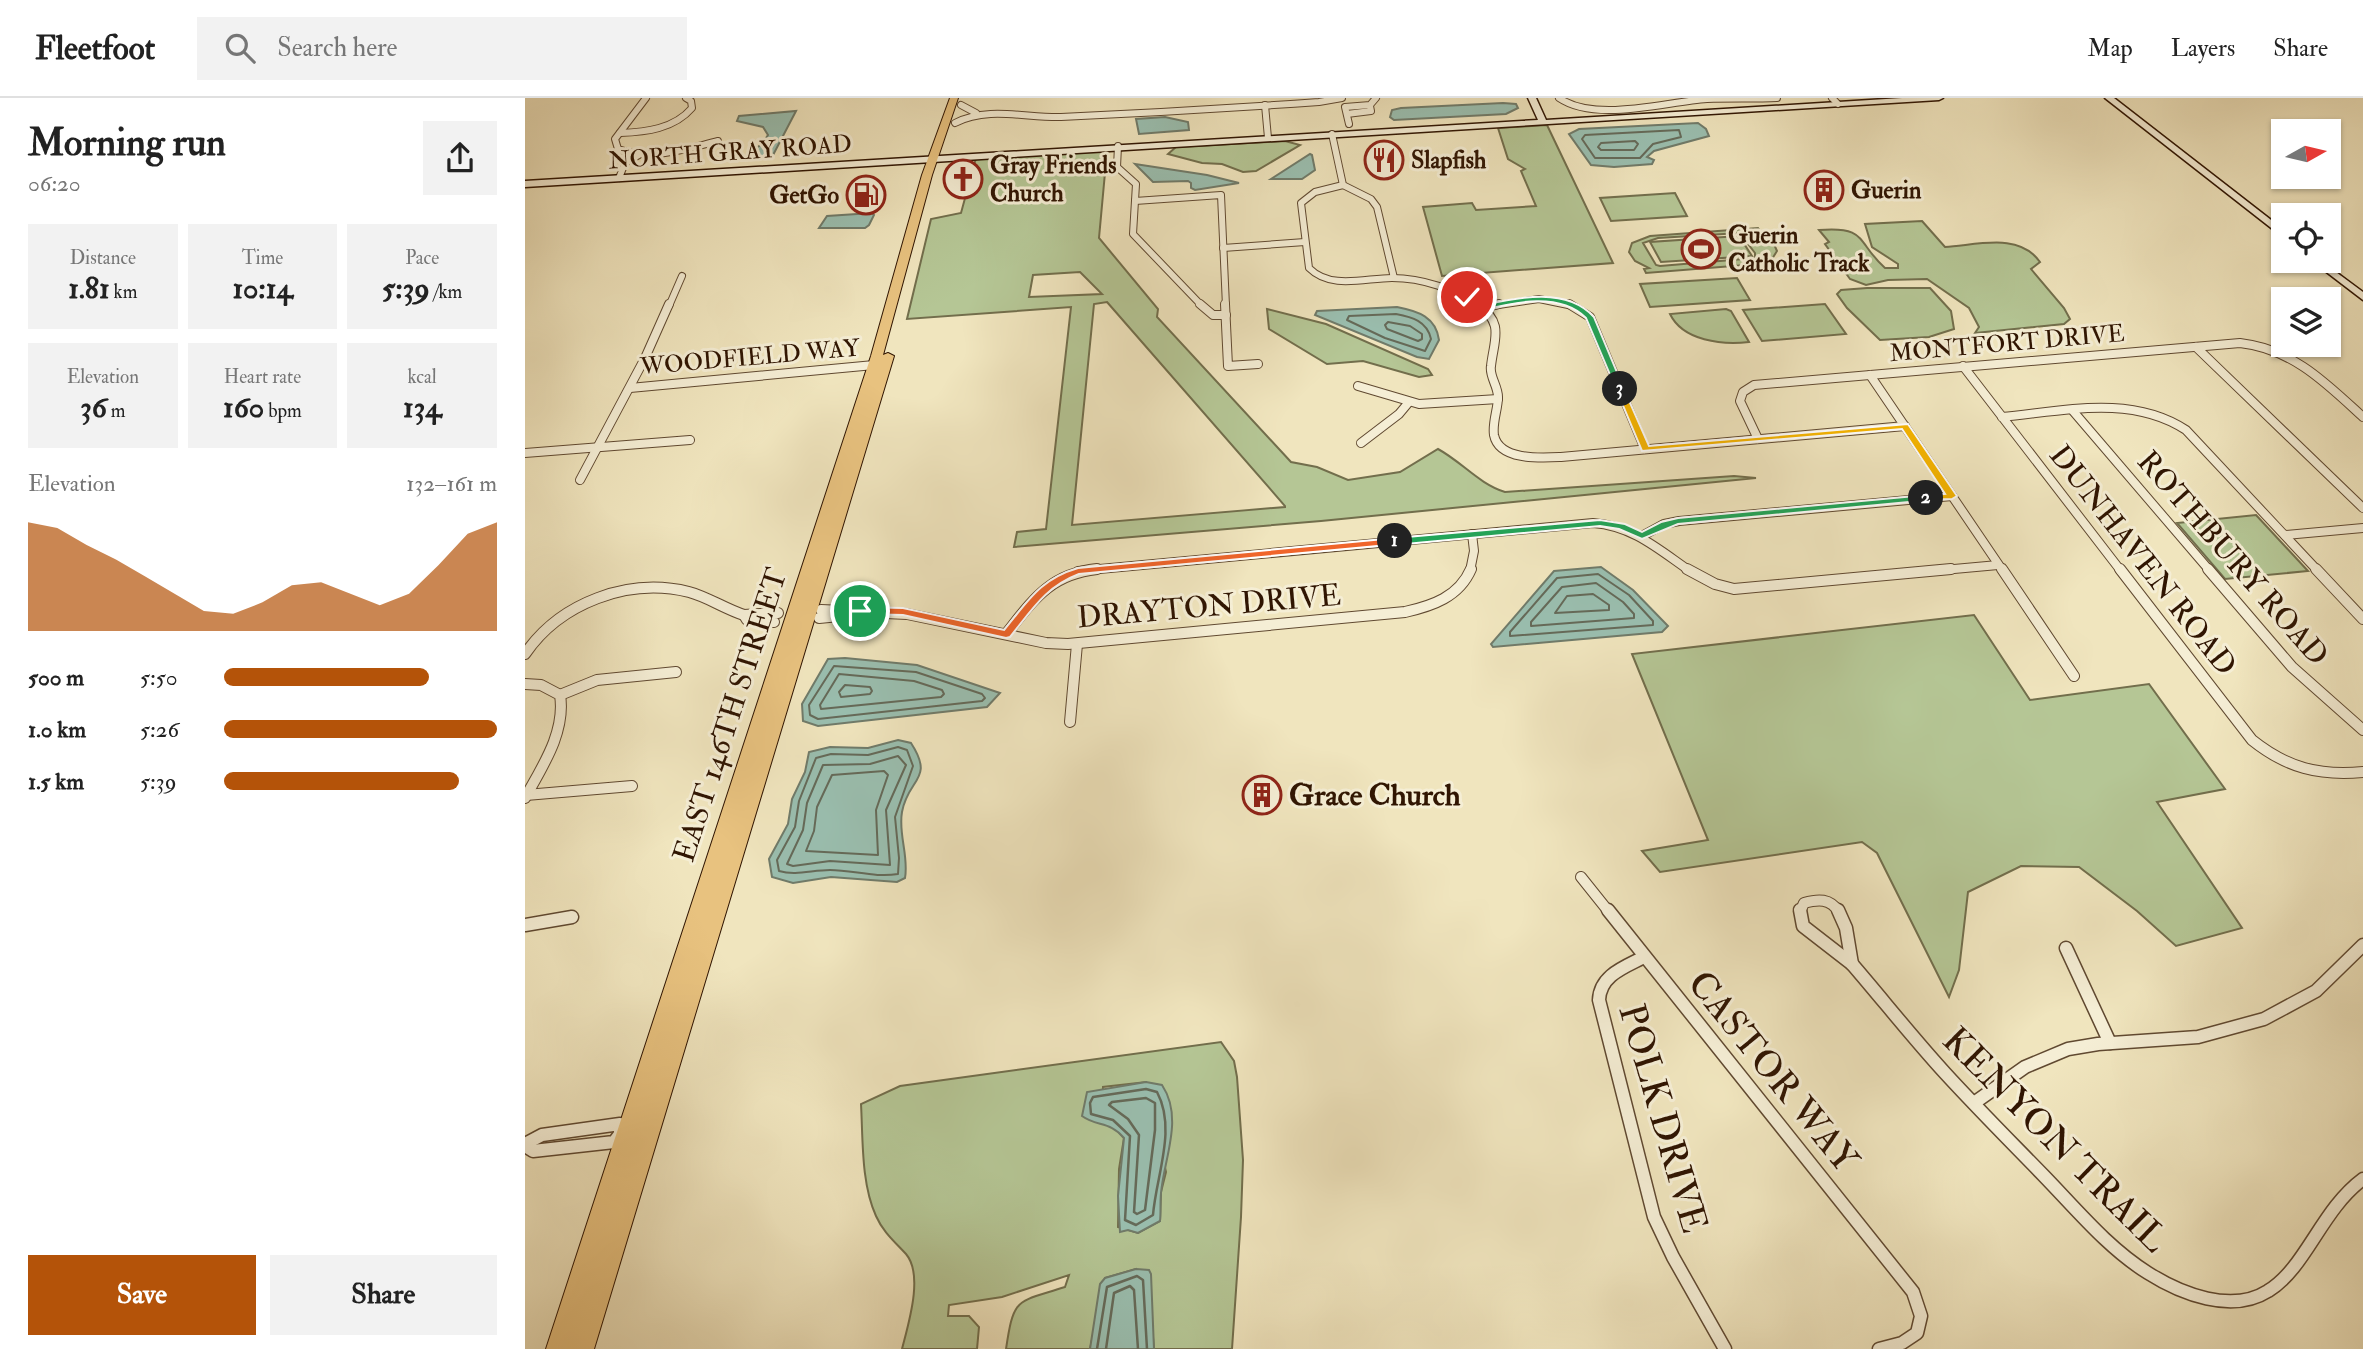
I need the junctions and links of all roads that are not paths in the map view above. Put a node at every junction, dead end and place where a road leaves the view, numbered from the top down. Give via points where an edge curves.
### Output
1 (646, 98) edge
2 (686, 98) edge
3 (1342, 98) edge
4 (1375, 98) edge
5 (1532, 98) edge
6 (1539, 98) edge
7 (1559, 98) edge
8 (1777, 98) edge
9 (1939, 98) edge
10 (2109, 98) edge
11 (959, 100) edge
12 (1277, 101) edge
13 (1830, 101) edge
14 (1265, 105) junction
15 (979, 114) junction
16 (1547, 122) junction
17 (955, 123) junction
18 (1349, 124) dead end
19 (620, 133) junction
20 (1332, 134) junction
21 (1268, 138) junction
22 (718, 141) dead end
23 (1118, 146) junction
24 (640, 154) junction
25 (937, 158) junction
26 (619, 178) junction
27 (525, 184) edge
28 (1343, 185) junction
29 (1135, 201) junction
30 (2271, 225) edge
31 (1305, 242) junction
32 (1223, 248) junction
33 (2332, 273) edge
34 (682, 276) dead end
35 (1394, 278) junction
36 (2363, 297) edge
37 (1483, 308) junction
38 (1226, 315) junction
39 (2196, 346) junction
40 (1258, 364) dead end
41 (874, 365) junction
42 (1963, 366) junction
43 (1870, 375) junction
44 (1359, 386) dead end
45 (630, 388) junction
46 (1497, 399) junction
47 (1409, 402) junction
48 (2073, 411) junction
49 (2002, 417) junction
50 (2363, 417) edge
51 (1905, 426) junction
52 (1758, 439) junction
53 (690, 440) dead end
54 (1360, 443) dead end
55 (597, 447) junction
56 (1645, 449) junction
57 (525, 453) edge
58 (580, 480) dead end
59 (1952, 496) junction
60 (2363, 508) edge
61 (2363, 527) edge
62 (1472, 534) junction
63 (2285, 535) junction
64 (1642, 536) junction
65 (1998, 565) junction
66 (820, 614) dead end
67 (776, 617) dead end
68 (2363, 619) edge
69 (1006, 634) junction
70 (1077, 644) junction
71 (525, 654) edge
72 (676, 672) dead end
73 (2074, 676) dead end
74 (525, 684) edge
75 (560, 695) junction
76 (1070, 722) dead end
77 (2363, 730) edge
78 (2363, 772) edge
79 (632, 786) dead end
80 (526, 797) edge
81 (1581, 877) dead end
82 (572, 917) dead end
83 (525, 925) edge
84 (2363, 946) edge
85 (2066, 948) dead end
86 (1644, 957) junction
87 (1852, 964) junction
88 (2110, 1043) junction
89 (1975, 1103) junction
90 (633, 1131) junction
91 (525, 1145) edge
92 (2363, 1179) edge
93 (558, 1349) edge
94 (582, 1349) edge
95 (1725, 1349) edge
96 (1878, 1349) edge

1 - 19 street
2 - 19 street via 692,108 680,120
3 - 12 street
4 - 18 street via 1371,111 1347,114
5 - 16 street
6 - 16 street
7 - 8 street via 1569,106 1592,109
9 - 13 street, NORTH GRAY ROAD
10 - 30 street
11 - 15 street
11 - 17 main road, EAST 146TH STREET
11 - 25 main road, EAST 146TH STREET
12 - 14 street
13 - 16 street, NORTH GRAY ROAD
14 - 15 street via 1046,118
14 - 21 street
15 - 17 street
16 - 20 street, NORTH GRAY ROAD
17 - 25 main road, EAST 146TH STREET
19 - 24 street via 616,147
20 - 21 street, NORTH GRAY ROAD
20 - 28 street
21 - 23 street, NORTH GRAY ROAD
22 - 24 street
23 - 25 street, NORTH GRAY ROAD
23 - 29 street via 1117,167 1136,184
24 - 26 street
25 - 26 street, NORTH GRAY ROAD
25 - 41 main road, EAST 146TH STREET
25 - 90 main road, EAST 146TH STREET via 888,355
26 - 27 street, NORTH GRAY ROAD
28 - 31 street via 1315,192 1301,203
28 - 35 street via 1377,207
29 - 32 street via 1221,195
29 - 38 street via 1135,236 1207,311
31 - 32 street
31 - 35 street via 1309,268 1323,278 1344,282
32 - 38 street
33 - 36 street
34 - 45 street
35 - 37 street via 1447,288
37 - 46 street via 1498,337 1490,369
37 - 56 street via 1543,299 1582,310 1590,317
38 - 40 street via 1228,366
39 - 42 street, MONTFORT DRIVE
39 - 50 street, MONTFORT DRIVE via 2249,343 2273,348 2304,364
39 - 60 street
41 - 45 street, WOODFIELD WAY
41 - 90 main road, EAST 146TH STREET
42 - 43 street, MONTFORT DRIVE
42 - 49 street, DUNHAVEN ROAD
43 - 51 street
43 - 52 street, MONTFORT DRIVE via 1765,383 1745,390 1740,401
44 - 47 street
45 - 55 street
46 - 47 street via 1428,405
46 - 56 street via 1496,441 1517,454 1561,457
47 - 54 street
48 - 49 street
48 - 63 street via 2139,408 2162,414 2179,424
48 - 77 street, ROTHBURY ROAD via 2293,667
49 - 78 street, DUNHAVEN ROAD via 2252,740 2298,769 2332,776
51 - 52 street
51 - 59 street
52 - 56 street
53 - 55 street
55 - 57 street
55 - 58 street
59 - 64 street via 1678,521
59 - 65 street
61 - 63 street
62 - 64 street via 1600,523
62 - 69 street via 1078,571 1045,587
62 - 70 street, DRAYTON DRIVE via 1475,558 1467,579 1447,597 1416,609
63 - 68 street
64 - 65 street via 1701,579 1734,589
65 - 73 street
66 - 69 street, DRAYTON DRIVE via 903,612
67 - 71 street via 744,615 664,586 615,592 572,609 537,637
69 - 70 street, DRAYTON DRIVE
70 - 76 street
72 - 75 street via 597,680
74 - 75 street via 541,685
75 - 80 street via 561,723
79 - 80 street
81 - 86 street, CASTOR WAY
82 - 83 street
84 - 88 street via 2316,991 2264,1019 2198,1037
85 - 88 street
86 - 95 street, POLK DRIVE via 1605,980 1599,1000 1654,1217
86 - 96 street, CASTOR WAY via 1919,1304 1921,1320 1914,1338
87 - 87 street, KENYON TRAIL via 1840,911 1825,900 1804,903 1800,911 1804,926
87 - 89 street, KENYON TRAIL via 1903,1027
88 - 89 street via 2046,1057
89 - 92 street, KENYON TRAIL via 2130,1262 2159,1282 2208,1298 2241,1299 2276,1286 2341,1196
90 - 91 street via 614,1142 533,1151
90 - 93 main road, EAST 146TH STREET
90 - 94 main road, EAST 146TH STREET

